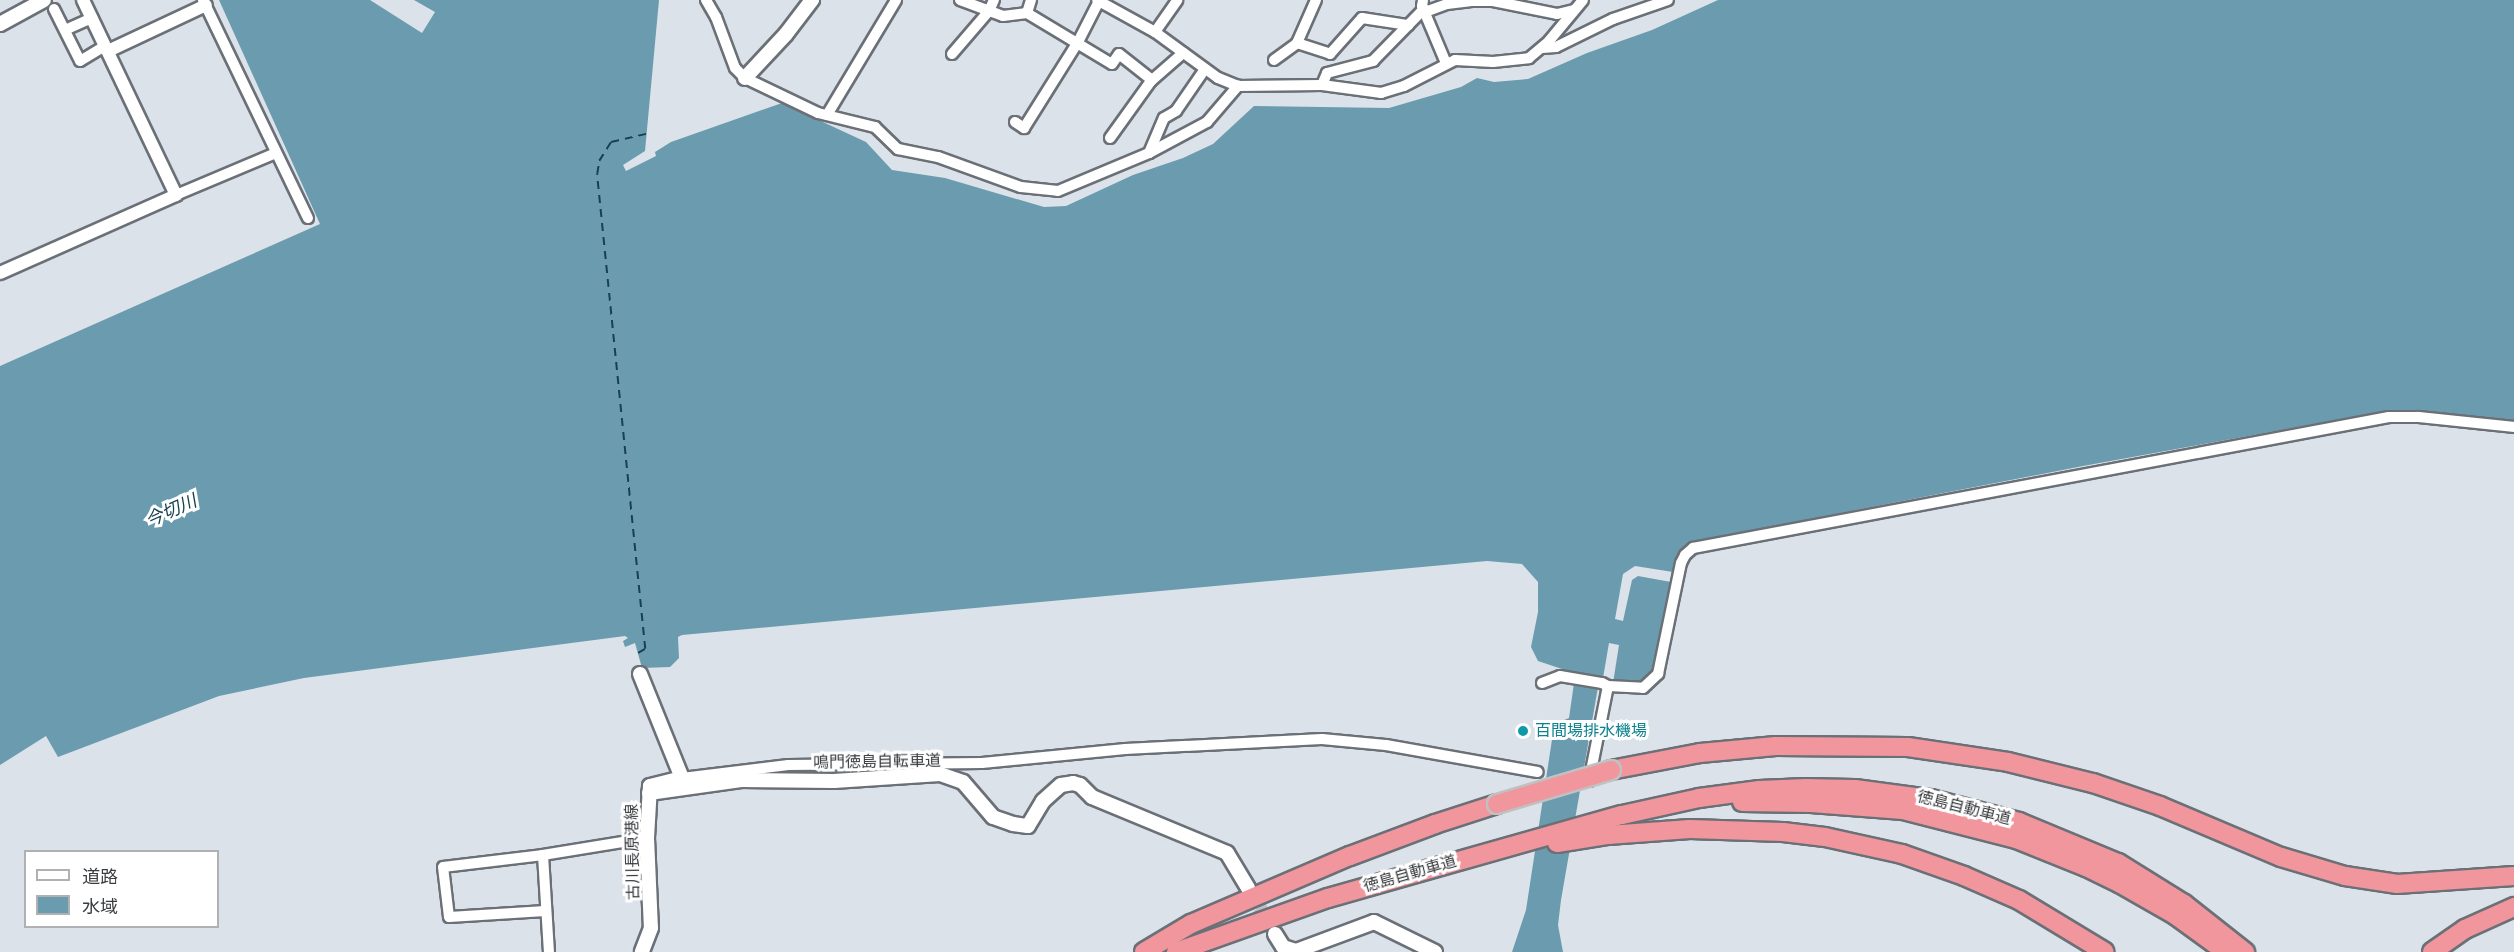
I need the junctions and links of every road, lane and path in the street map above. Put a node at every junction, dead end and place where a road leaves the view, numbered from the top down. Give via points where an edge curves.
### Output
1 (83, 0) edge
2 (706, 0) edge
3 (812, 0) edge
4 (896, 0) edge
5 (960, 0) edge
6 (994, 0) edge
7 (1031, 0) edge
8 (1098, 0) edge
9 (1177, 0) edge
10 (1316, 0) edge
11 (1583, 0) edge
12 (1668, 0) edge
13 (205, 3) edge
14 (49, 5) edge
15 (1424, 7) edge
16 (1574, 10) junction
17 (989, 11) junction
18 (1027, 13) junction
19 (92, 18) junction
20 (0, 24) edge
21 (1408, 25) junction
22 (65, 30) junction
23 (1155, 32) junction
24 (1078, 42) junction
25 (1297, 43) junction
26 (1541, 48) junction
27 (106, 49) junction
28 (1183, 53) junction
29 (952, 54) dead end
30 (1274, 60) dead end
31 (1446, 63) junction
32 (1205, 69) junction
33 (745, 78) junction
34 (1152, 80) junction
35 (1322, 85) junction
36 (1238, 86) junction
37 (827, 115) junction
38 (1015, 122) dead end
39 (1110, 138) dead end
40 (276, 153) junction
41 (1149, 153) junction
42 (176, 195) junction
43 (308, 218) dead end
44 (0, 273) edge
45 (2514, 427) edge
46 (640, 674) dead end
47 (1542, 683) dead end
48 (1605, 685) junction
49 (1538, 772) dead end
50 (682, 778) junction
51 (1589, 781) dead end
52 (649, 793) junction
53 (1648, 809) junction
54 (647, 838) junction
55 (1489, 851) junction
56 (543, 855) junction
57 (2514, 876) edge
58 (1248, 888) tunnel mouth
59 (2514, 907) edge
60 (545, 911) junction
61 (1275, 934) tunnel mouth
62 (1279, 949) edge
63 (549, 952) edge
64 (642, 952) edge
65 (1144, 952) edge
66 (1176, 952) edge
67 (1435, 952) edge
68 (2104, 952) edge
69 (2226, 952) edge
70 (2245, 952) edge
71 (2432, 952) edge

1 - 19 street
2 - 33 street via 735,68
3 - 33 main road
4 - 37 street
5 - 17 street
6 - 17 street
7 - 18 street
8 - 23 street
8 - 24 street
9 - 23 street
10 - 25 street
11 - 16 street
12 - 26 street via 1613,19 1556,47
13 - 27 street
13 - 40 street
14 - 20 main road
14 - 22 street
15 - 16 street via 1493,1 1557,14
15 - 21 street
15 - 31 street
16 - 26 street
17 - 18 street via 1003,15
17 - 29 street
18 - 24 street
19 - 22 street
19 - 27 street
21 - 25 street via 1362,18 1330,54
21 - 35 street via 1373,61 1327,73
22 - 27 street via 80,61
23 - 28 street
24 - 34 street via 1112,64 1119,54
24 - 38 street via 1024,128
25 - 30 street
26 - 31 street via 1529,58
27 - 42 street
28 - 32 street
28 - 34 street
31 - 35 street via 1404,86 1381,93
32 - 36 street
32 - 41 street via 1176,111 1164,118
33 - 37 street
34 - 39 street
35 - 36 street
36 - 41 street via 1207,122
37 - 41 street via 875,127 898,150 938,157 1021,187 1058,191
40 - 42 street
40 - 43 street
42 - 44 street
45 - 48 street via 2389,417 1707,544 1693,548 1681,563 1661,663 1652,682 1635,690
46 - 50 main road
47 - 48 street via 1560,676
48 - 51 street
49 - 50 street via 1386,745 1322,739 1125,749 982,763 788,765
50 - 52 main road, 古川長原港線 via 650,786
52 - 54 main road, 古川長原港線
52 - 58 main road, 鳴門徳島自転車道 via 741,780 834,781 940,774 963,782 993,817 1028,826 1043,801 1061,785 1080,784 1092,797 1227,853
53 - 55 highway, 徳島自動車道
53 - 69 highway, 徳島自動車道 via 1736,802 1811,803 1903,810 1942,818 2016,838 2086,867 2175,915
53 - 70 highway, 徳島自動車道 via 1724,794 1797,788 1855,789 1947,802 2019,822 2118,863 2184,904
54 - 56 street
54 - 64 main road, 古川長原港線 via 651,928
55 - 66 highway, 徳島自動車道 via 1328,898
55 - 68 highway via 1690,829 1825,837 1902,854 1964,876 2019,900
56 - 60 street
56 - 60 street via 443,867 449,917
57 - 65 highway, bridge via 2397,884 2345,876 2289,860 2160,806 2093,783 2008,762 1908,747 1776,746 1700,753 1611,770 1435,824 1191,924
59 - 71 highway via 2465,929
60 - 63 street
61 - 62 main road
62 - 67 main road via 1296,951 1374,922

